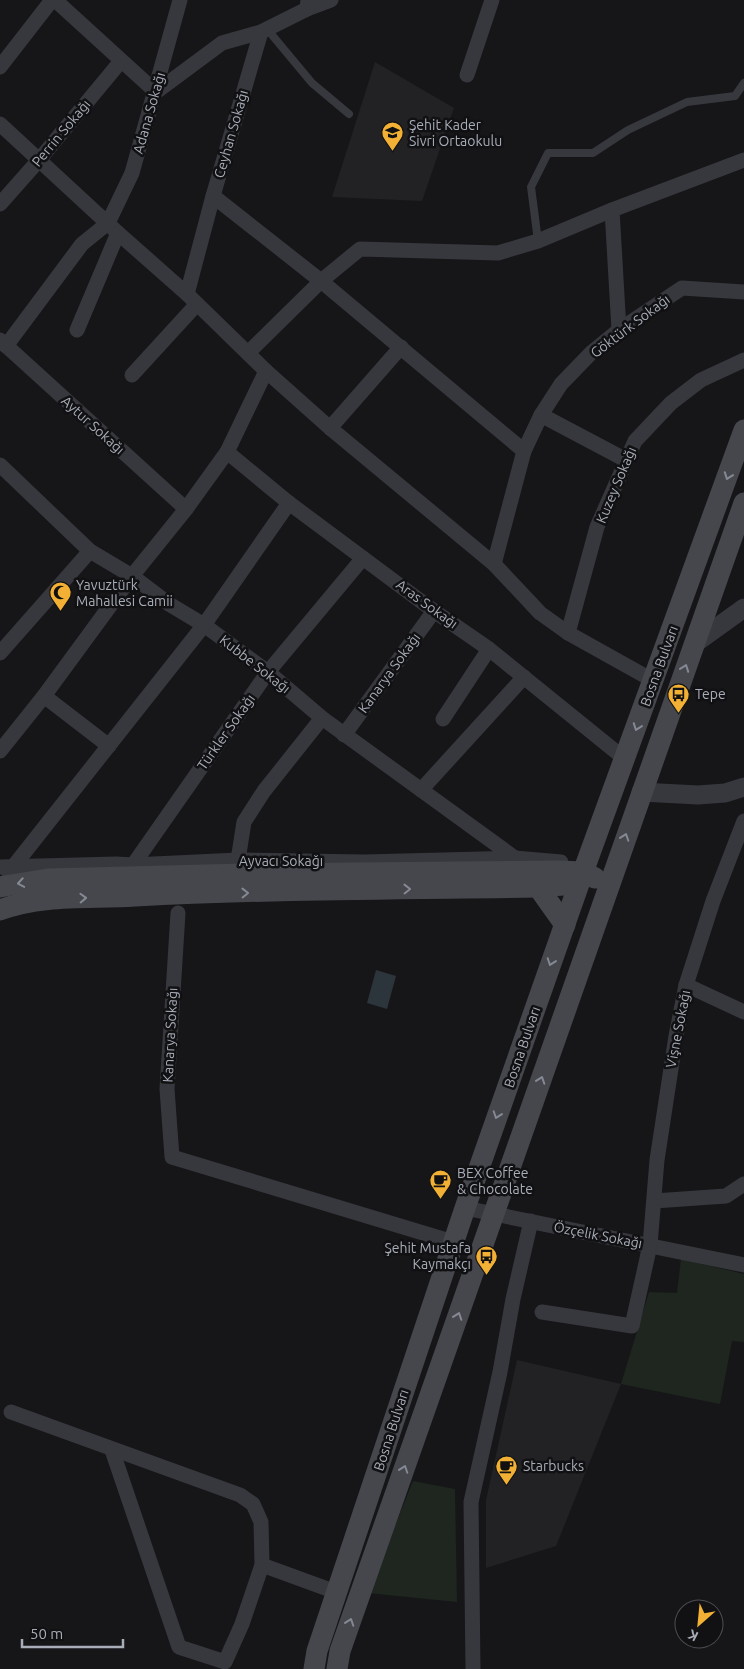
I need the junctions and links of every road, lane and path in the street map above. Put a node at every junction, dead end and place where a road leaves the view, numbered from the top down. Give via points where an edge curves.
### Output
1 (53, 0) edge
2 (180, 0) edge
3 (331, 0) edge
4 (492, 0) edge
5 (308, 5) edge
6 (264, 30) junction
7 (122, 62) junction
8 (0, 68) edge
9 (467, 75) dead end
10 (744, 83) edge
11 (156, 92) junction
12 (349, 114) dead end
13 (0, 124) edge
14 (39, 160) junction
15 (744, 160) edge
16 (213, 196) junction
17 (0, 204) edge
18 (612, 210) junction
19 (113, 228) junction
20 (538, 241) junction
21 (321, 281) junction
22 (744, 292) edge
23 (192, 299) junction
24 (78, 330) dead end
25 (619, 330) junction
26 (3, 343) edge
27 (401, 347) junction
28 (248, 353) junction
29 (744, 360) edge
30 (266, 371) junction
31 (132, 375) dead end
32 (542, 415) junction
33 (330, 428) junction
34 (744, 430) edge
35 (524, 451) junction
36 (227, 452) junction
37 (626, 460) junction
38 (0, 465) edge
39 (289, 503) junction
40 (744, 503) edge
41 (186, 510) junction
42 (90, 551) junction
43 (363, 558) junction
44 (494, 564) junction
45 (132, 576) junction
46 (744, 608) edge
47 (434, 611) junction
48 (204, 625) junction
49 (568, 633) junction
50 (694, 644) junction
51 (489, 648) junction
52 (0, 653) edge
53 (268, 672) junction
54 (524, 677) junction
55 (654, 681) junction
56 (44, 696) junction
57 (322, 718) junction
58 (443, 719) dead end
59 (344, 734) junction
60 (109, 746) junction
61 (0, 751) edge
62 (626, 759) junction
63 (744, 787) edge
64 (421, 790) junction
65 (641, 792) junction
66 (744, 822) edge
67 (515, 858) junction
68 (238, 860) junction
69 (133, 865) junction
70 (560, 866) junction
71 (4, 869) edge
72 (583, 873) junction
73 (610, 883) junction
74 (0, 887) edge
75 (538, 887) junction
76 (0, 910) edge
77 (178, 913) dead end
78 (565, 925) junction
79 (686, 985) junction
80 (744, 1012) edge
81 (744, 1184) edge
82 (654, 1201) junction
83 (465, 1208) junction
84 (494, 1214) junction
85 (531, 1221) junction
86 (454, 1242) junction
87 (650, 1245) junction
88 (744, 1265) edge
89 (542, 1312) dead end
90 (11, 1412) dead end
91 (112, 1450) junction
92 (262, 1565) junction
93 (336, 1592) junction
94 (314, 1669) edge
95 (337, 1669) edge
96 (473, 1669) edge

1 - 7 street
1 - 8 street
2 - 11 street, Adana Sokağı
3 - 5 street
4 - 9 street
5 - 6 street
6 - 11 street via 222,43
6 - 12 lane via 312,83
6 - 16 street, Ceyhan Sokağı
7 - 11 street
7 - 14 street, Perrin Sokağı
10 - 20 lane via 735,96 688,102 628,130 594,153 548,153 531,187
11 - 19 street, Adana Sokağı
13 - 14 street
14 - 17 street, Perrin Sokağı
14 - 19 street
15 - 18 street
16 - 21 street
16 - 23 street, Ceyhan Sokağı
18 - 20 street
18 - 25 street
19 - 23 street
19 - 24 street, Adana Sokağı
19 - 26 street via 82,244
20 - 21 street via 498,253 360,249
21 - 27 street
21 - 28 street
22 - 25 street, Göktürk Sokağı via 682,288
23 - 28 street
23 - 31 street
25 - 32 street, Göktürk Sokağı via 561,384
26 - 41 street, Aytur Sokağı
27 - 33 street
27 - 35 street
28 - 30 street
29 - 37 street, Kuzey Sokağı via 702,380 671,403 635,441
30 - 33 street
30 - 36 street
32 - 35 street, Göktürk Sokağı
32 - 37 street
33 - 44 street
34 -> 55 main road, Bosna Bulvarı
35 - 44 street, Göktürk Sokağı
36 - 39 street, Aras Sokağı
36 - 41 street
37 - 49 street, Kuzey Sokağı via 597,527
38 - 42 street, Kubbe Sokağı
39 - 43 street, Aras Sokağı
39 - 48 street
40 - 50 main road, Bosna Bulvarı
41 - 45 street
42 - 45 street, Kubbe Sokağı
42 - 52 street
43 - 47 street, Aras Sokağı
43 - 53 street, Türkler Sokağı
44 - 49 street via 540,613
45 - 48 street, Kubbe Sokağı
45 - 56 street
46 - 50 street
47 - 51 street, Aras Sokağı
47 - 59 street, Kanarya Sokağı
48 - 53 street, Kubbe Sokağı
48 - 60 street
49 - 55 street
65 -> 50 main road, Bosna Bulvarı
51 - 54 street, Aras Sokağı
51 - 58 street
53 - 57 street, Kubbe Sokağı
53 - 69 street, Türkler Sokağı
54 - 62 street, Aras Sokağı
54 - 64 street
55 -> 62 main road, Bosna Bulvarı
56 - 60 street
56 - 61 street
57 - 59 street, Kubbe Sokağı
57 - 68 street via 270,783 244,822
59 - 64 street, Kubbe Sokağı
60 - 71 street
62 - 72 main road, Bosna Bulvarı
63 - 65 street via 725,793 698,795
64 - 67 street, Kubbe Sokağı
73 -> 65 main road, Bosna Bulvarı
66 - 79 street, Vişne Sokağı via 713,901
67 - 68 street, Ayvacı Sokağı via 364,862
67 - 70 street, Ayvacı Sokağı
68 - 69 street, Ayvacı Sokağı
69 - 71 street, Ayvacı Sokağı
70 - 72 main road
70 -> 74 main road via 48,879
72 - 73 main road
72 - 75 main road
72 - 78 main road, Bosna Bulvarı
84 -> 73 main road, Bosna Bulvarı
76 -> 75 main road via 54,899
75 - 78 main road
77 - 86 street, Kanarya Sokağı via 167,1090 172,1157
78 -> 83 main road, Bosna Bulvarı
79 - 80 street
79 - 82 street, Vişne Sokağı via 657,1160
81 - 82 street via 726,1196
82 - 87 street, Vişne Sokağı
83 - 84 street, Özçelik Sokağı
83 - 86 main road, Bosna Bulvarı
84 - 85 street, Özçelik Sokağı
95 -> 84 main road, Bosna Bulvarı via 340,1651
85 - 87 street, Özçelik Sokağı
85 - 96 street via 471,1502
86 - 93 main road, Bosna Bulvarı
87 - 88 street
87 - 89 street, Özçelik Sokağı via 632,1326
90 - 91 street
91 - 92 street via 240,1496 253,1504 261,1522
91 - 92 street via 180,1648 225,1662
92 - 93 street
93 - 94 main road, Bosna Bulvarı

